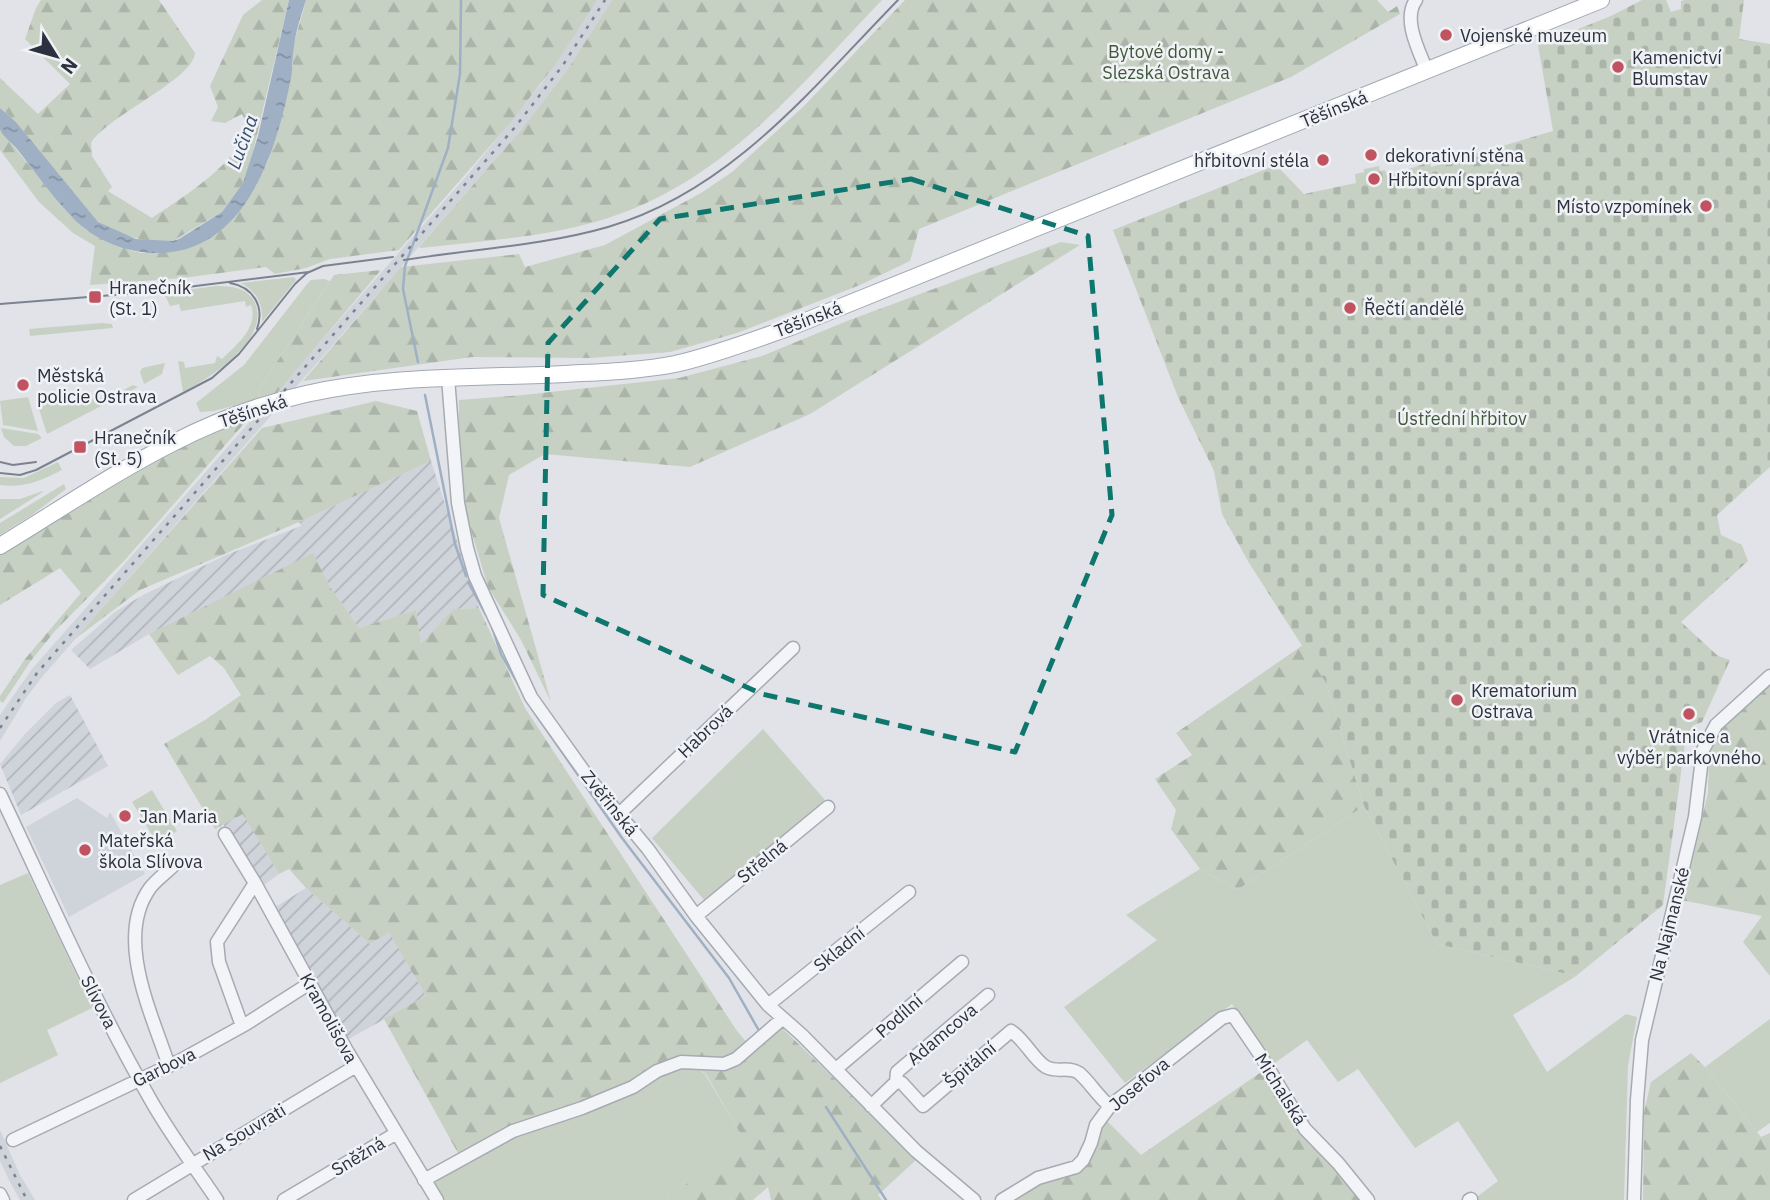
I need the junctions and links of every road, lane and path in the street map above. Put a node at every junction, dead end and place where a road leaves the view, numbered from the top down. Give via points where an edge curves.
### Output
1 (1416, 0) edge
2 (1601, 0) edge
3 (1427, 71) junction
4 (448, 378) junction
5 (0, 546) edge
6 (793, 648) dead end
7 (1770, 676) edge
8 (0, 794) edge
9 (828, 807) dead end
10 (618, 815) junction
11 (225, 834) dead end
12 (174, 865) dead end
13 (255, 883) junction
14 (909, 892) dead end
15 (696, 916) junction
16 (962, 962) dead end
17 (310, 983) junction
18 (988, 995) dead end
19 (768, 1005) junction
20 (1222, 1018) joint
21 (782, 1019) junction
22 (242, 1027) junction
23 (169, 1066) junction
24 (356, 1066) junction
25 (836, 1069) junction
26 (139, 1079) junction
27 (896, 1082) junction
28 (871, 1106) junction
29 (1110, 1106) junction
30 (395, 1133) junction
31 (13, 1140) dead end
32 (192, 1163) junction
33 (424, 1180) junction
34 (0, 1194) edge
35 (435, 1199) edge
36 (3, 1200) edge
37 (134, 1200) edge
38 (217, 1200) edge
39 (284, 1200) edge
40 (974, 1200) edge
41 (1002, 1200) edge
42 (1368, 1200) edge
43 (1634, 1200) edge

1 - 3 street via 1410,23
2 - 3 main road, Těšínská
3 - 4 main road, Těšínská via 792,327 729,348 675,364 602,372
4 - 5 main road, Těšínská via 352,385 256,407 162,447
4 - 10 street, Zvěřinská via 458,503 475,576 531,697
6 - 10 street, Habrová
7 - 43 street, Na Najmanské via 1716,725 1703,750 1695,817 1642,1040
8 - 26 street, Slívova
9 - 15 street, Střelná
10 - 15 street, Zvěřinská
11 - 13 street, Kramolišova
12 - 23 street via 150,888 142,903 134,947
13 - 17 street, Kramolišova
13 - 22 street via 217,942 219,962
14 - 19 street, Skladní
15 - 19 street, Zvěřinská
16 - 25 street, Podílní
17 - 22 street, Garbova
17 - 24 street, Kramolišova
18 - 27 street, Adamcova via 897,1072
19 - 21 street, Zvěřinská
20 - 29 street, Josefova
20 - 42 street, Michalská via 1233,1015 1241,1024 1305,1129
21 - 25 street, Zvěřinská
21 - 33 street via 736,1059 724,1064 681,1062 657,1071 633,1087 513,1131
22 - 23 street, Garbova
23 - 26 street, Garbova
24 - 30 street, Kramolišova
24 - 32 street, Na Souvrati
25 - 28 street, Zvěřinská
26 - 31 street, Garbova
26 - 32 street, Slívova
27 - 28 street, Adamcova
27 - 29 street, Špitální via 923,1106 1011,1031 1045,1066 1080,1074
28 - 40 street, Zvěřinská
29 - 41 street, Josefova via 1076,1167 1038,1178
30 - 33 street, Kramolišova
30 - 39 street, Sněžná
32 - 37 street, Na Souvrati
32 - 38 street, Slívova
33 - 35 street, Kramolišova
34 - 36 street

